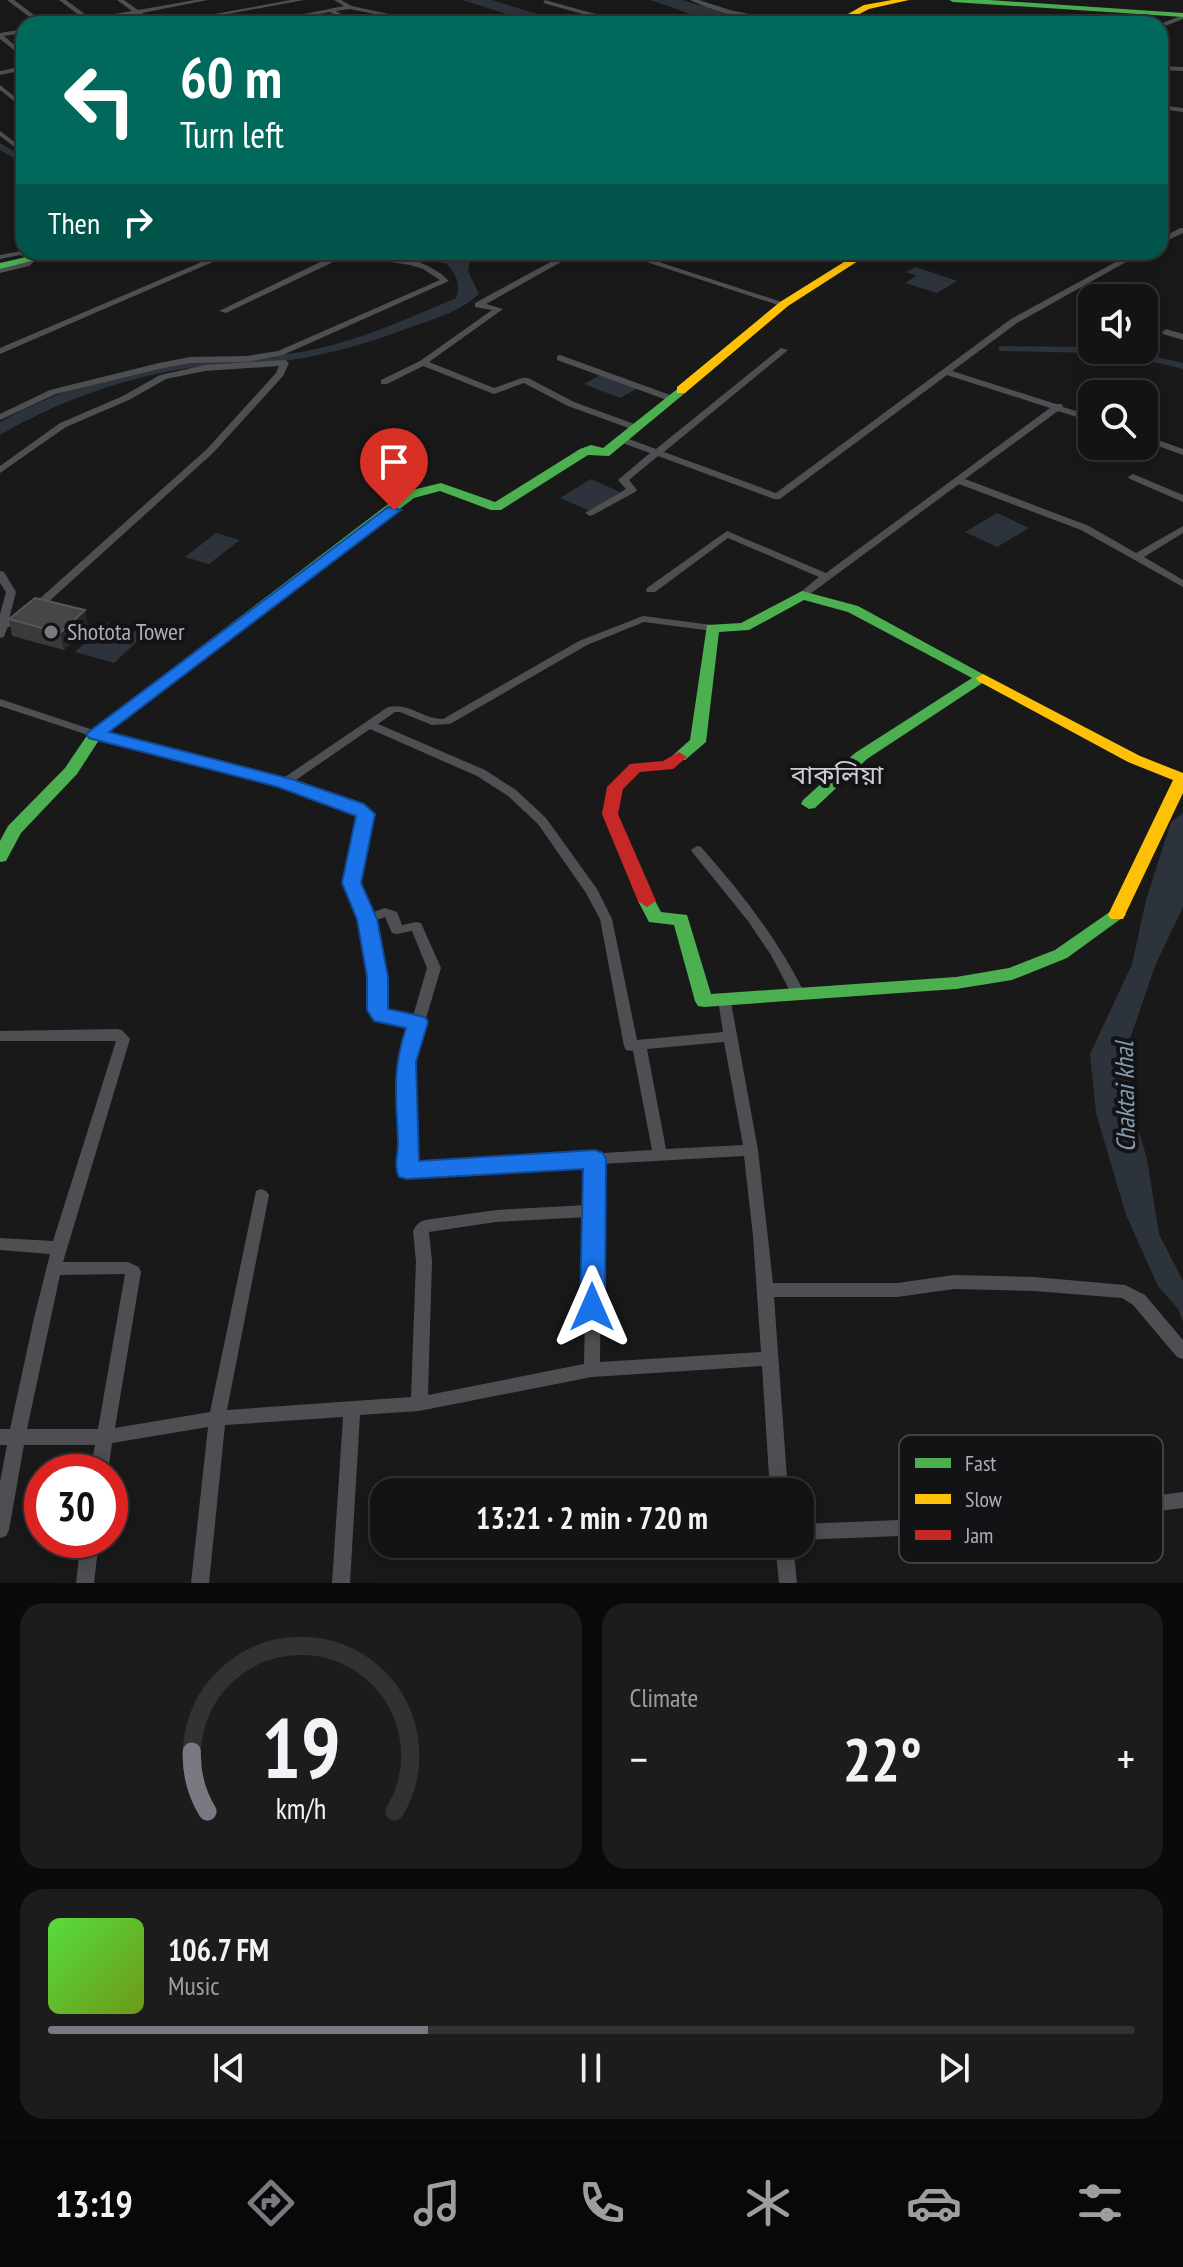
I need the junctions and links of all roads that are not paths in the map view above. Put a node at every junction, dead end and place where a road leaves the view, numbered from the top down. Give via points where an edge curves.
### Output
1 (10, 0) edge
2 (62, 0) edge
3 (120, 0) edge
4 (205, 0) edge
5 (301, 0) edge
6 (337, 0) edge
7 (693, 0) edge
8 (877, 0) edge
9 (905, 0) edge
10 (953, 0) edge
11 (188, 1) edge
12 (1053, 1) edge
13 (545, 2) dead end
14 (1026, 2) edge
15 (350, 7) junction
16 (330, 10) junction
17 (138, 12) junction
18 (1183, 14) edge
19 (32, 16) edge
20 (83, 16) edge
21 (117, 16) edge
22 (144, 16) edge
23 (209, 16) edge
24 (298, 16) edge
25 (340, 16) edge
26 (393, 16) edge
27 (597, 16) edge
28 (750, 16) edge
29 (831, 16) edge
30 (850, 16) edge
31 (0, 87) edge
32 (16, 100) edge
33 (0, 133) edge
34 (16, 146) edge
35 (22, 260) edge
36 (213, 260) edge
37 (329, 260) edge
38 (388, 260) edge
39 (560, 260) edge
40 (645, 260) edge
41 (854, 260) edge
42 (1125, 260) edge
43 (0, 266) edge
44 (784, 304) junction
45 (223, 311) dead end
46 (1166, 332) dead end
47 (1183, 337) edge
48 (784, 350) dead end
49 (0, 351) edge
50 (560, 358) dead end
51 (423, 363) junction
52 (946, 372) junction
53 (384, 382) dead end
54 (670, 398) junction
55 (1059, 406) junction
56 (1078, 413) edge
57 (0, 417) edge
58 (637, 428) junction
59 (623, 440) junction
60 (1158, 443) edge
61 (1183, 452) edge
62 (662, 453) junction
63 (0, 470) edge
64 (1133, 477) dead end
65 (958, 480) junction
66 (1183, 499) edge
67 (590, 513) dead end
68 (1183, 529) edge
69 (1137, 557) junction
70 (0, 574) edge
71 (827, 577) junction
72 (1183, 584) edge
73 (651, 590) dead end
74 (802, 595) junction
75 (712, 628) junction
76 (1, 629) edge
77 (983, 678) junction
78 (0, 702) edge
79 (371, 725) junction
80 (95, 734) junction
81 (1183, 777) edge
82 (284, 783) junction
83 (809, 804) dead end
84 (697, 850) dead end
85 (0, 857) edge
86 (367, 919) junction
87 (797, 992) junction
88 (725, 1000) junction
89 (418, 1022) junction
90 (729, 1036) junction
91 (1, 1039) edge
92 (639, 1045) junction
93 (751, 1150) junction
94 (660, 1155) junction
95 (595, 1159) junction
96 (261, 1195) dead end
97 (593, 1211) junction
98 (0, 1244) edge
99 (59, 1248) junction
100 (54, 1269) junction
101 (767, 1290) junction
102 (1183, 1352) edge
103 (768, 1359) junction
104 (592, 1370) junction
105 (419, 1404) junction
106 (352, 1408) junction
107 (217, 1418) junction
108 (104, 1437) junction
109 (8, 1438) edge
110 (102, 1454) edge
111 (778, 1478) edge
112 (1183, 1500) edge
113 (1163, 1503) edge
114 (899, 1528) edge
115 (0, 1530) edge
116 (814, 1531) edge
117 (88, 1558) edge
118 (785, 1558) edge
119 (85, 1583) edge
120 (200, 1583) edge
121 (341, 1583) edge
122 (788, 1583) edge

1 - 19 street
2 - 20 street
3 - 17 street
4 - 11 street
5 - 23 street
6 - 15 street
7 - 28 street
8 - 29 main road
9 - 30 main road
10 - 14 main road
11 - 17 street
12 - 14 main road
12 - 18 main road
13 - 27 street
14 - 18 main road
15 - 16 street
15 - 26 street
16 - 24 street
16 - 25 street
17 - 21 street
17 - 22 street
31 - 32 street
33 - 34 street
35 - 43 main road
36 - 49 street
37 - 45 street
38 - 57 street via 424,267 445,281 280,353 159,366 53,392
39 - 51 street via 478,305 499,309
40 - 44 street
41 - 44 main road
42 - 52 street via 1014,321
44 - 54 main road
46 - 47 street
48 - 62 street
50 - 54 street
51 - 53 street
51 - 58 street via 494,391 525,380
52 - 55 street
52 - 62 street via 777,497
54 - 58 main road
55 - 56 street
55 - 65 street
58 - 59 main road
59 - 62 street
59 - 80 main road via 605,453 584,452 496,507 441,487 409,495
60 - 61 street
62 - 67 street via 623,480 632,490
63 - 76 street via 63,425 163,377 205,368 286,366 210,451 31,612
64 - 66 street
65 - 69 street via 1085,528
65 - 71 street
68 - 69 street
69 - 72 street
70 - 76 street via 11,592
71 - 73 street via 727,534
71 - 74 street
74 - 75 main road via 744,627
74 - 77 main road via 853,609
75 - 79 street via 643,619 583,643 446,722 431,723 399,708
75 - 88 main road via 698,742 667,766 636,767 615,787 610,814 655,918 681,919 703,999
77 - 81 main road via 1134,759
77 - 83 main road via 861,756
78 - 80 street
79 - 82 street
79 - 92 street via 481,773 542,821 606,919 630,1044
80 - 82 street
80 - 85 main road via 71,771 14,830
81 - 87 main road via 1121,912 1061,954 1012,974 956,983
82 - 86 street via 366,814 351,883
84 - 87 street via 746,904
86 - 89 street via 378,1010 382,1016
86 - 89 street via 390,913 397,930 418,928 434,968
87 - 88 main road
88 - 90 street
89 - 95 street via 406,1062 407,1171
90 - 92 street
90 - 93 street
91 - 99 street via 117,1034 123,1039
92 - 94 street
93 - 94 street
93 - 101 street
94 - 95 street
95 - 97 street
96 - 107 street
97 - 104 street
97 - 105 street via 425,1226
98 - 99 street
99 - 100 street
100 - 108 street via 133,1272
100 - 109 street
101 - 102 street via 910,1289 954,1282 1125,1292 1139,1300
101 - 103 street
103 - 104 street
103 - 111 street
104 - 105 street
105 - 106 street
106 - 107 street
106 - 121 street
107 - 108 street
107 - 120 street
108 - 109 street
108 - 110 street
109 - 115 street
112 - 113 street
114 - 116 street
117 - 119 street
118 - 122 street

